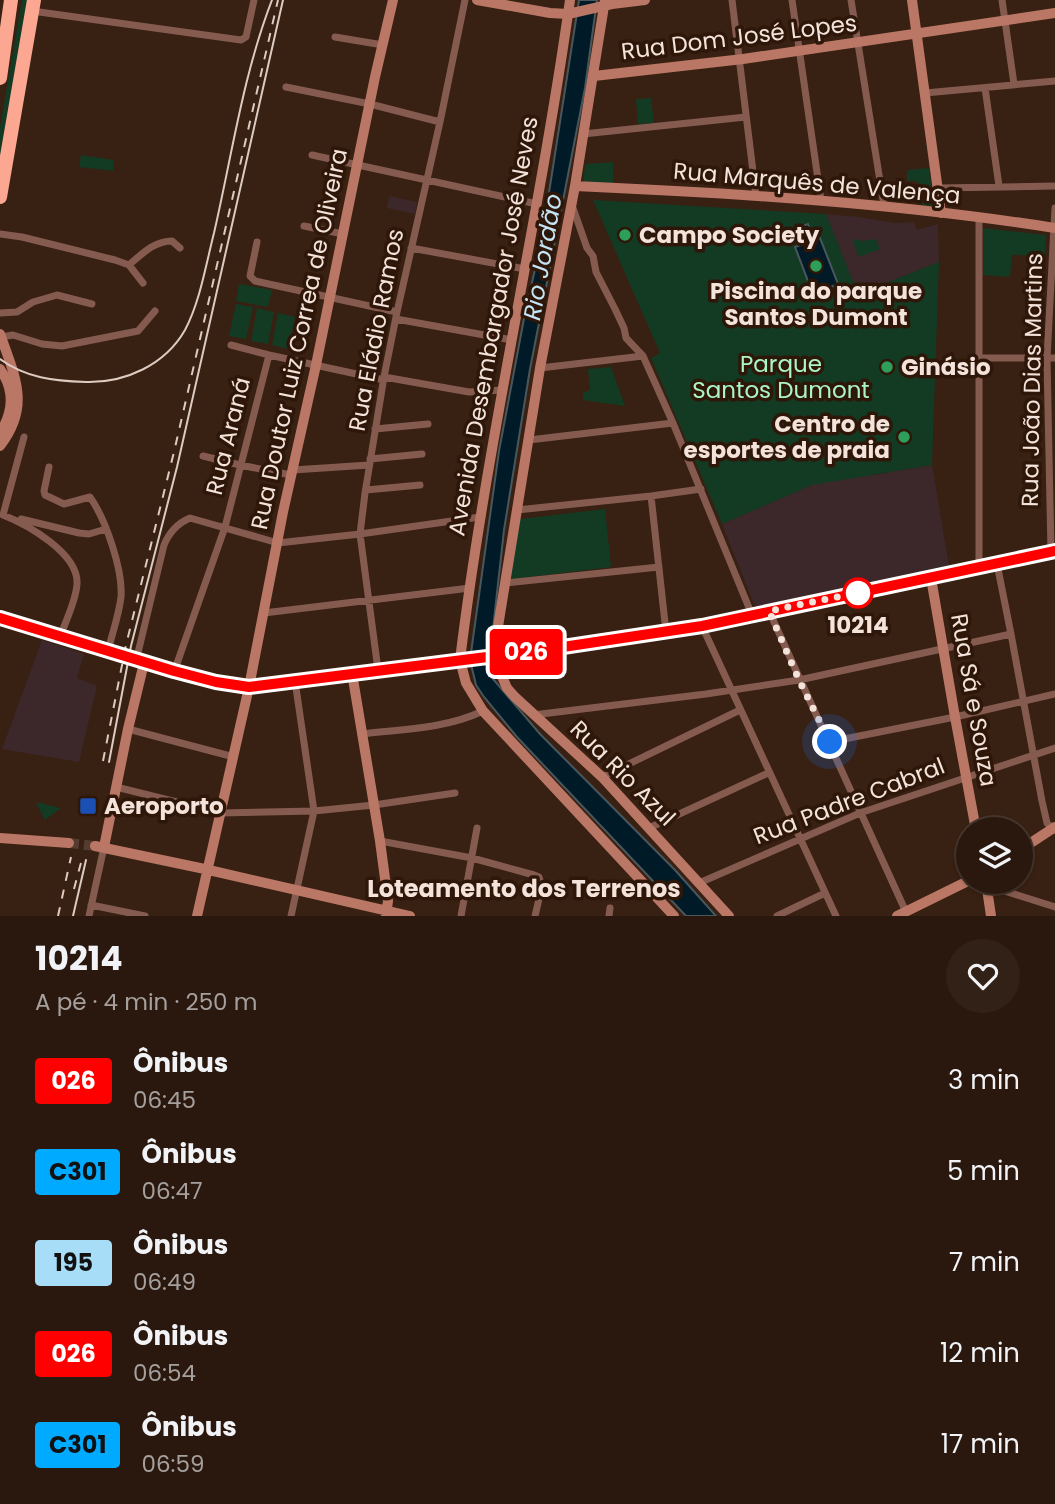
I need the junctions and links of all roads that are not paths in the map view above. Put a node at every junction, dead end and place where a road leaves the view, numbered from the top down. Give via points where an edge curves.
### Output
1 (11, 0) edge
2 (254, 0) edge
3 (393, 0) edge
4 (465, 0) edge
5 (570, 0) edge
6 (645, 0) edge
7 (732, 0) edge
8 (792, 0) edge
9 (851, 0) edge
10 (912, 0) edge
11 (1002, 0) edge
12 (484, 1) edge
13 (603, 4) edge
14 (33, 6) edge
15 (571, 13) junction
16 (1055, 13) edge
17 (1005, 20) junction
18 (916, 34) junction
19 (335, 37) dead end
20 (858, 43) junction
21 (383, 45) junction
22 (801, 51) junction
23 (738, 60) junction
24 (594, 76) junction
25 (0, 78) edge
26 (1055, 81) edge
27 (1014, 85) junction
28 (286, 87) dead end
29 (985, 88) junction
30 (925, 93) junction
31 (370, 104) junction
32 (746, 117) junction
33 (440, 122) junction
34 (583, 134) junction
35 (312, 155) dead end
36 (358, 164) junction
37 (427, 181) junction
38 (575, 186) junction
39 (999, 186) junction
40 (1055, 186) edge
41 (938, 188) junction
42 (756, 196) junction
43 (0, 197) edge
44 (821, 200) junction
45 (537, 204) junction
46 (571, 204) junction
47 (884, 206) junction
48 (1055, 208) edge
49 (941, 213) junction
50 (979, 218) junction
51 (304, 226) dead end
52 (1054, 228) edge
53 (0, 234) edge
54 (343, 234) junction
55 (257, 242) dead end
56 (180, 248) dead end
57 (411, 248) junction
58 (129, 265) junction
59 (525, 270) junction
60 (143, 283) dead end
61 (330, 298) junction
62 (92, 304) dead end
63 (155, 311) dead end
64 (0, 313) edge
65 (396, 315) junction
66 (0, 336) edge
67 (512, 340) junction
68 (231, 345) dead end
69 (268, 355) junction
70 (643, 356) junction
71 (979, 358) junction
72 (1051, 358) edge
73 (316, 365) junction
74 (540, 368) junction
75 (0, 369) edge
76 (384, 379) junction
77 (502, 390) junction
78 (428, 424) dead end
79 (673, 424) junction
80 (375, 429) junction
81 (1, 430) edge
82 (24, 437) dead end
83 (528, 440) junction
84 (0, 446) edge
85 (422, 454) dead end
86 (203, 456) dead end
87 (370, 462) junction
88 (240, 465) junction
89 (49, 467) dead end
90 (292, 473) junction
91 (420, 485) dead end
92 (701, 489) junction
93 (366, 490) junction
94 (651, 496) junction
95 (517, 510) junction
96 (1, 514) edge
97 (480, 517) junction
98 (225, 527) junction
99 (106, 529) junction
100 (360, 534) junction
101 (278, 543) junction
102 (1053, 552) edge
103 (996, 564) junction
104 (659, 567) junction
105 (979, 568) junction
106 (931, 578) junction
107 (505, 583) junction
108 (470, 589) junction
109 (369, 601) junction
110 (769, 611) junction
111 (264, 613) junction
112 (752, 615) junction
113 (0, 617) edge
114 (702, 626) junction
115 (666, 632) junction
116 (1011, 634) junction
117 (60, 636) junction
118 (943, 648) junction
119 (108, 652) junction
120 (493, 656) junction
121 (463, 660) junction
122 (140, 662) junction
123 (378, 670) junction
124 (174, 671) junction
125 (352, 673) junction
126 (799, 680) junction
127 (295, 681) junction
128 (249, 687) junction
129 (731, 691) junction
130 (1055, 694) edge
131 (1023, 702) junction
132 (740, 710) junction
133 (483, 711) junction
134 (533, 715) junction
135 (955, 717) junction
136 (128, 729) junction
137 (361, 734) junction
138 (830, 742) junction
139 (1055, 748) edge
140 (1034, 754) junction
141 (234, 757) junction
142 (768, 773) junction
143 (966, 776) junction
144 (602, 777) junction
145 (116, 787) junction
146 (455, 793) dead end
147 (374, 805) junction
148 (314, 811) junction
149 (221, 813) junction
150 (860, 813) junction
151 (974, 817) edge
152 (477, 828) dead end
153 (649, 828) junction
154 (1054, 829) edge
155 (0, 838) edge
156 (799, 838) junction
157 (380, 841) junction
158 (1033, 842) edge
159 (69, 843) tunnel mouth
160 (100, 847) junction
161 (472, 858) junction
162 (206, 870) junction
163 (699, 883) junction
164 (956, 887) edge
165 (297, 890) junction
166 (825, 893) junction
167 (988, 894) edge
168 (1018, 894) edge
169 (91, 905) junction
170 (1055, 907) edge
171 (386, 914) edge
172 (901, 914) edge
173 (89, 916) edge
174 (145, 916) edge
175 (197, 916) edge
176 (291, 916) edge
177 (410, 916) edge
178 (461, 916) edge
179 (535, 916) edge
180 (674, 916) edge
181 (729, 916) edge
182 (776, 916) edge
183 (836, 916) edge
184 (991, 916) edge

1 - 25 highway
2 - 14 street via 246,37 241,40
3 - 21 main road, Rua Doutor Luiz Correa de Oliveira
4 - 33 street, Rua Eládio Ramos
5 - 15 main road, Avenida Desembargador José Neves
6 - 13 main road
7 - 23 street
8 - 22 street
9 - 20 street
10 - 18 main road
11 - 17 street
12 - 15 main road
13 - 15 main road
13 - 24 main road
14 - 43 highway
15 - 45 main road, Avenida Desembargador José Neves
16 - 17 main road, Rua Dom José Lopes
17 - 18 main road, Rua Dom José Lopes
17 - 27 street
18 - 20 main road, Rua Dom José Lopes
18 - 30 main road
19 - 21 street
20 - 22 main road, Rua Dom José Lopes
20 - 47 street
21 - 31 main road, Rua Doutor Luiz Correa de Oliveira
22 - 23 main road, Rua Dom José Lopes
22 - 44 street
23 - 24 main road, Rua Dom José Lopes
23 - 32 street
24 - 34 main road
26 - 27 street
27 - 29 street
28 - 31 street
29 - 30 street
29 - 39 street
30 - 41 main road
31 - 33 street
31 - 36 main road, Rua Doutor Luiz Correa de Oliveira
32 - 34 street
32 - 42 street
33 - 37 street, Rua Eládio Ramos
34 - 38 main road
35 - 36 street
36 - 37 street
36 - 54 main road, Rua Doutor Luiz Correa de Oliveira
37 - 45 street
37 - 57 street, Rua Eládio Ramos
38 - 42 main road, Rua Marquês de Valença
38 - 46 main road
39 - 40 street
39 - 41 street
41 - 49 main road
42 - 44 main road, Rua Marquês de Valença
44 - 47 main road, Rua Marquês de Valença
45 - 59 main road, Avenida Desembargador José Neves
46 - 70 street via 626,338
46 - 74 main road
47 - 49 main road, Rua Marquês de Valença
48 - 52 street, Rua João Dias Martins
49 - 50 main road, Rua Marquês de Valença
50 - 52 main road, Rua Marquês de Valença
50 - 71 street
51 - 54 street
52 - 72 street, Rua João Dias Martins
53 - 58 street
54 - 61 main road, Rua Doutor Luiz Correa de Oliveira
55 - 61 street via 252,279
56 - 58 street via 172,241 152,245
57 - 59 street
57 - 65 street, Rua Eládio Ramos
58 - 60 street
59 - 67 main road, Avenida Desembargador José Neves
61 - 65 street
61 - 73 main road, Rua Doutor Luiz Correa de Oliveira
62 - 64 street via 57,295 17,312
63 - 66 street via 138,331 62,346
65 - 67 street
65 - 76 street, Rua Eládio Ramos
66 - 84 main road via 19,403 14,426
67 - 77 main road, Avenida Desembargador José Neves
68 - 69 street
69 - 73 street
69 - 88 street, Rua Araná
70 - 74 street
70 - 79 street
71 - 72 street
71 - 105 street
72 - 102 street, Rua João Dias Martins
73 - 76 street
73 - 90 main road, Rua Doutor Luiz Correa de Oliveira
74 - 83 main road
75 - 81 main road via 12,402
76 - 77 street via 469,392
76 - 80 street, Rua Eládio Ramos
77 - 97 main road, Avenida Desembargador José Neves
78 - 80 street
79 - 83 street
79 - 92 street
80 - 87 street, Rua Eládio Ramos
82 - 96 street
83 - 95 main road
85 - 87 street
86 - 88 street
87 - 90 street
87 - 93 street, Rua Eládio Ramos
88 - 90 street
88 - 98 street, Rua Araná
89 - 99 street via 45,495 64,504 90,497
90 - 101 main road, Rua Doutor Luiz Correa de Oliveira
91 - 93 street
92 - 94 street
92 - 112 street
93 - 100 street, Rua Eládio Ramos
94 - 95 street
94 - 104 street
95 - 107 main road
96 - 99 street via 79,533
96 - 117 street via 57,547 76,575 75,594
97 - 100 street
97 - 108 main road, Avenida Desembargador José Neves
98 - 101 street
98 - 122 street via 186,519 167,537
98 - 124 street, Rua Araná
99 - 119 street via 121,584
100 - 101 street
100 - 109 street, Rua Eládio Ramos
101 - 111 main road, Rua Doutor Luiz Correa de Oliveira
102 - 103 main road
103 - 105 main road
103 - 116 street
104 - 107 street
104 - 115 street
105 - 106 main road
106 - 110 main road
106 - 118 main road, Rua Sá e Souza
107 - 120 main road
108 - 109 street
108 - 121 main road, Avenida Desembargador José Neves
109 - 111 street
109 - 123 street, Rua Eládio Ramos
110 - 112 main road
110 - 126 street
111 - 128 main road, Rua Doutor Luiz Correa de Oliveira
112 - 114 main road
113 - 117 main road
114 - 115 main road
114 - 129 street
115 - 120 main road
116 - 118 street
116 - 131 street
117 - 119 main road
118 - 126 street
118 - 135 main road, Rua Sá e Souza
119 - 122 main road
120 - 121 main road
120 - 134 main road, Rua Rio Azul via 507,688
121 - 123 main road
121 - 133 main road via 466,682
122 - 124 main road
122 - 136 main road
123 - 125 main road
124 - 128 main road
125 - 127 main road
125 - 137 main road
126 - 129 street
126 - 138 street
127 - 128 main road
127 - 148 street
128 - 141 main road, Rua Doutor Luiz Correa de Oliveira
129 - 132 street
129 - 134 street
130 - 131 street
131 - 135 street
131 - 140 street
132 - 142 street
132 - 144 street
133 - 137 street via 444,724
133 - 180 main road
134 - 144 main road, Rua Rio Azul
135 - 138 street
135 - 143 main road, Rua Sá e Souza
136 - 141 street
136 - 145 main road
137 - 147 main road
138 - 150 street
139 - 140 street, Rua Padre Cabral
140 - 143 street, Rua Padre Cabral
140 - 154 street via 1047,823
141 - 149 main road, Rua Doutor Luiz Correa de Oliveira
142 - 153 street
142 - 156 street
143 - 150 street, Rua Padre Cabral
143 - 151 main road, Rua Sá e Souza
144 - 153 main road, Rua Rio Azul
145 - 149 street
145 - 160 main road
146 - 147 street
147 - 148 street
147 - 157 main road
148 - 149 street
148 - 165 street
149 - 162 main road, Rua Doutor Luiz Correa de Oliveira
150 - 156 street, Rua Padre Cabral
150 - 172 street
152 - 161 street
153 - 163 main road, Rua Rio Azul
154 - 158 main road
155 - 159 main road
156 - 163 street, Rua Padre Cabral
156 - 166 street
157 - 161 street
157 - 171 main road
160 - 162 main road
160 - 169 street
161 - 178 street
161 - 179 street via 539,877 542,886
162 - 165 main road
162 - 175 main road, Rua Doutor Luiz Correa de Oliveira
163 - 181 main road, Rua Rio Azul
164 - 172 main road
165 - 171 main road
165 - 176 street
166 - 182 street
166 - 183 street
167 - 184 main road
168 - 170 street
169 - 173 street
169 - 174 street
171 - 177 main road

